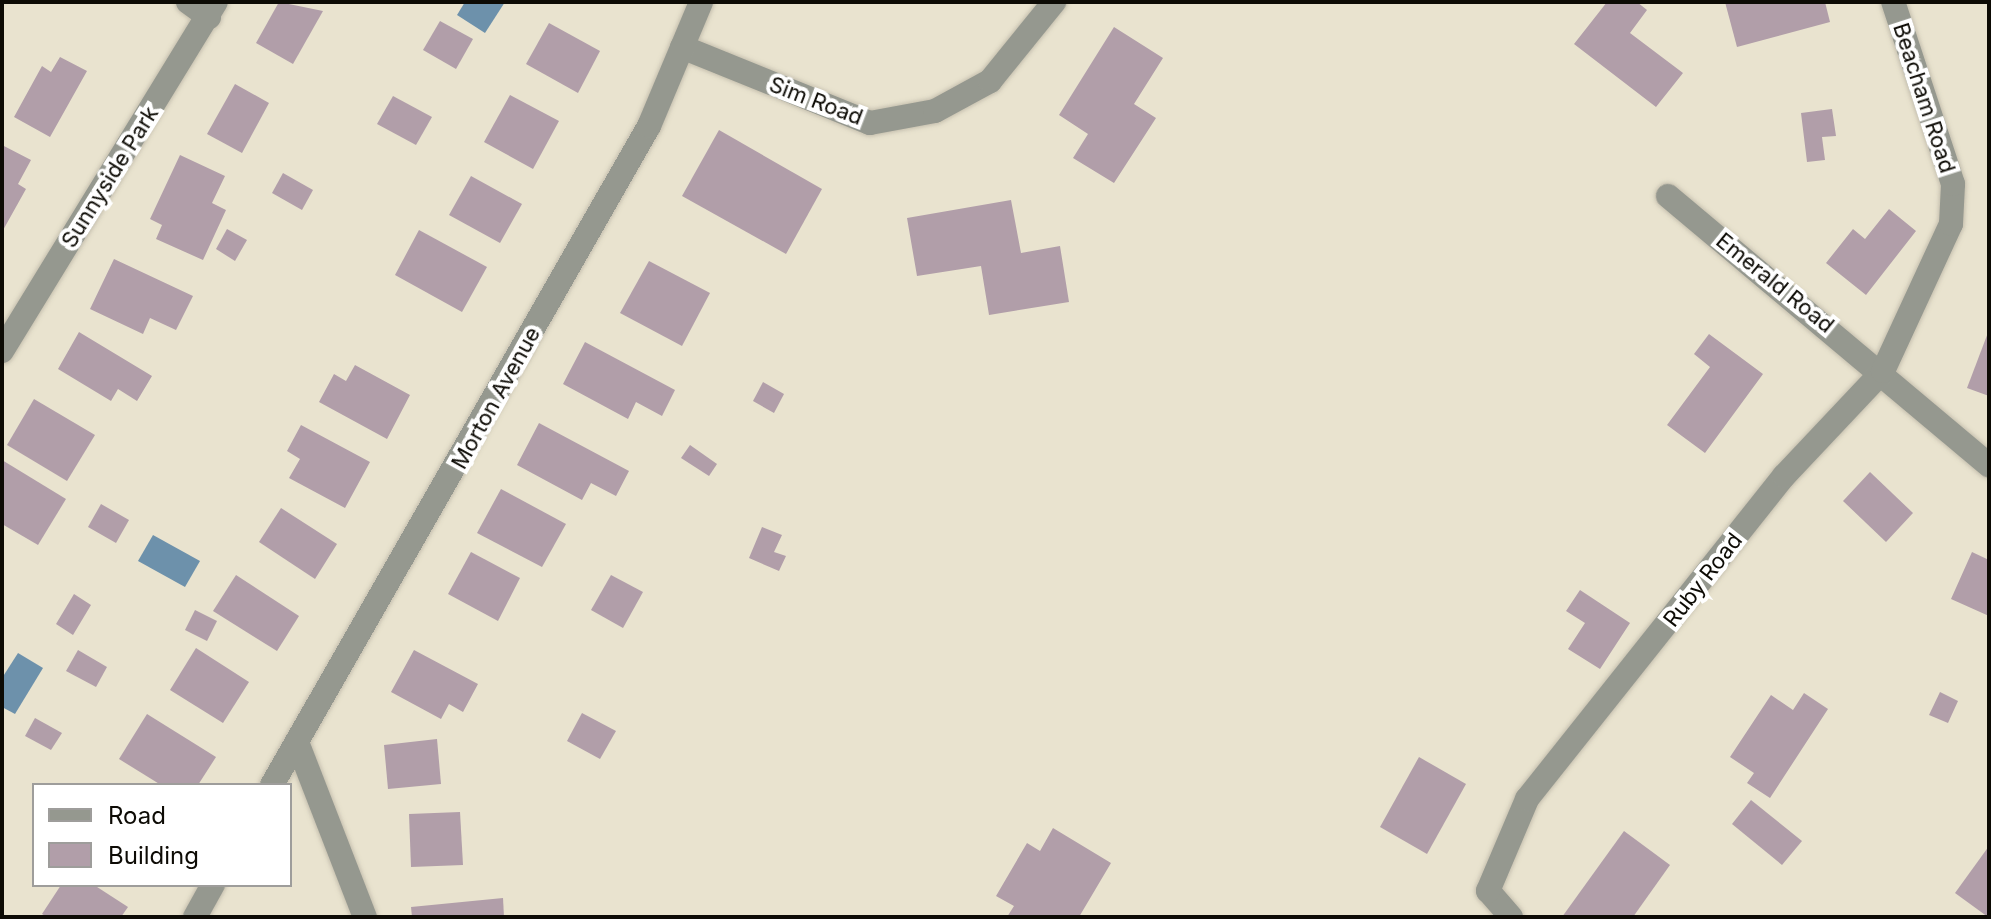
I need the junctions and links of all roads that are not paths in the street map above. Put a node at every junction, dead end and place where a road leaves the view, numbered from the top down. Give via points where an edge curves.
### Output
1 (188, 2) edge
2 (701, 2) edge
3 (1054, 2) edge
4 (1893, 2) edge
5 (213, 10) edge
6 (682, 47) junction
7 (1668, 196) dead end
8 (2, 351) edge
9 (1883, 371) junction
10 (1989, 465) edge
11 (297, 742) junction
12 (273, 783) edge
13 (212, 887) edge
14 (195, 917) edge
15 (365, 917) edge
16 (1511, 917) edge

1 - 5 street
2 - 6 street, Morton Avenue
3 - 6 street, Sim Road via 990,81 935,111 870,123
4 - 9 street, Beacham Road via 1953,184 1951,224
5 - 8 street, Sunnyside Park
6 - 11 street, Morton Avenue via 649,126
7 - 9 street, Emerald Road
9 - 10 street, Emerald Road
9 - 16 street, Ruby Road via 1784,476 1529,795 1488,891
11 - 12 street, Morton Avenue
11 - 15 street
13 - 14 street

